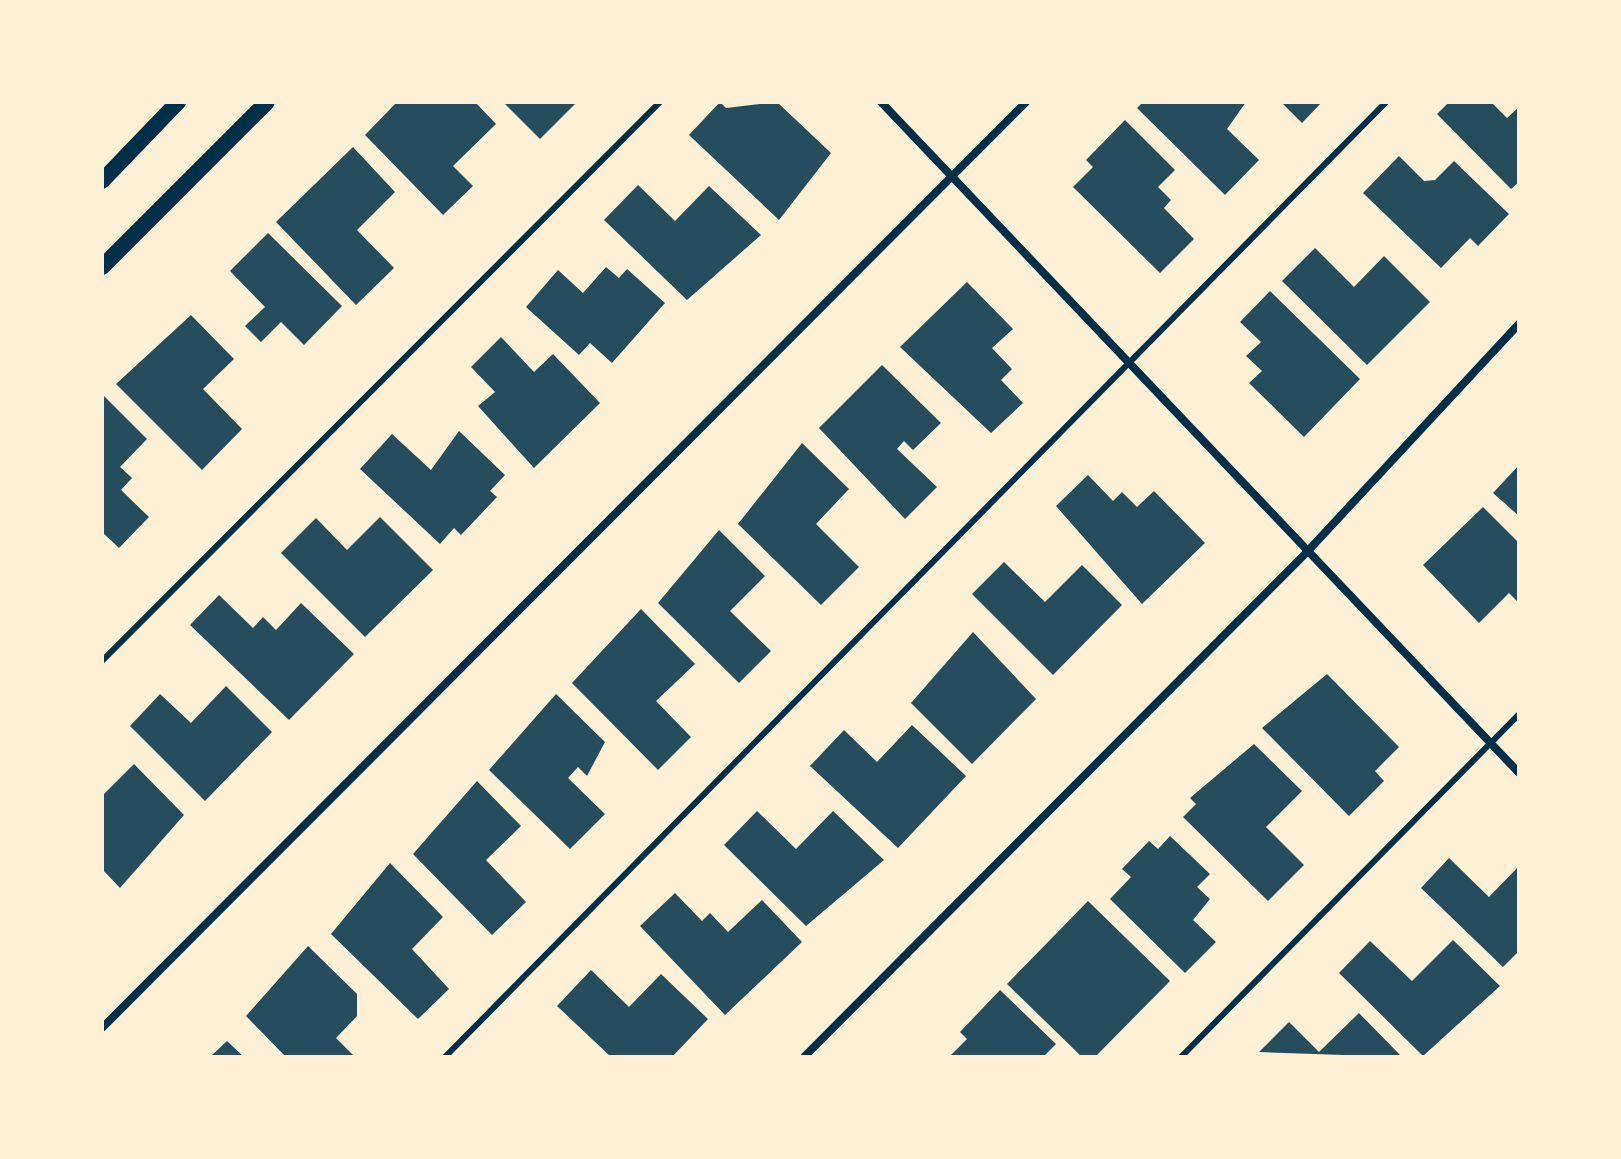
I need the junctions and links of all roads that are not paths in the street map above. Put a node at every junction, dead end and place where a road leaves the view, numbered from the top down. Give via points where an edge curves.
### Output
1 (178, 102) edge
2 (267, 102) edge
3 (660, 102) edge
4 (881, 102) edge
5 (1026, 102) edge
6 (1386, 102) edge
7 (956, 175) junction
8 (102, 181) edge
9 (102, 267) edge
10 (1519, 324) edge
11 (1136, 363) junction
12 (1306, 553) junction
13 (102, 661) edge
14 (1519, 714) edge
15 (1491, 744) junction
16 (1519, 773) edge
17 (102, 1028) edge
18 (445, 1057) edge
19 (804, 1057) edge
20 (1181, 1057) edge

1 - 8 main road
2 - 9 main road
3 - 13 lane
4 - 7 street
5 - 7 street
6 - 11 lane
7 - 11 street
7 - 17 street
10 - 12 street
11 - 12 street
11 - 18 lane
12 - 15 street
12 - 19 street
14 - 15 lane
15 - 16 street
15 - 20 lane

